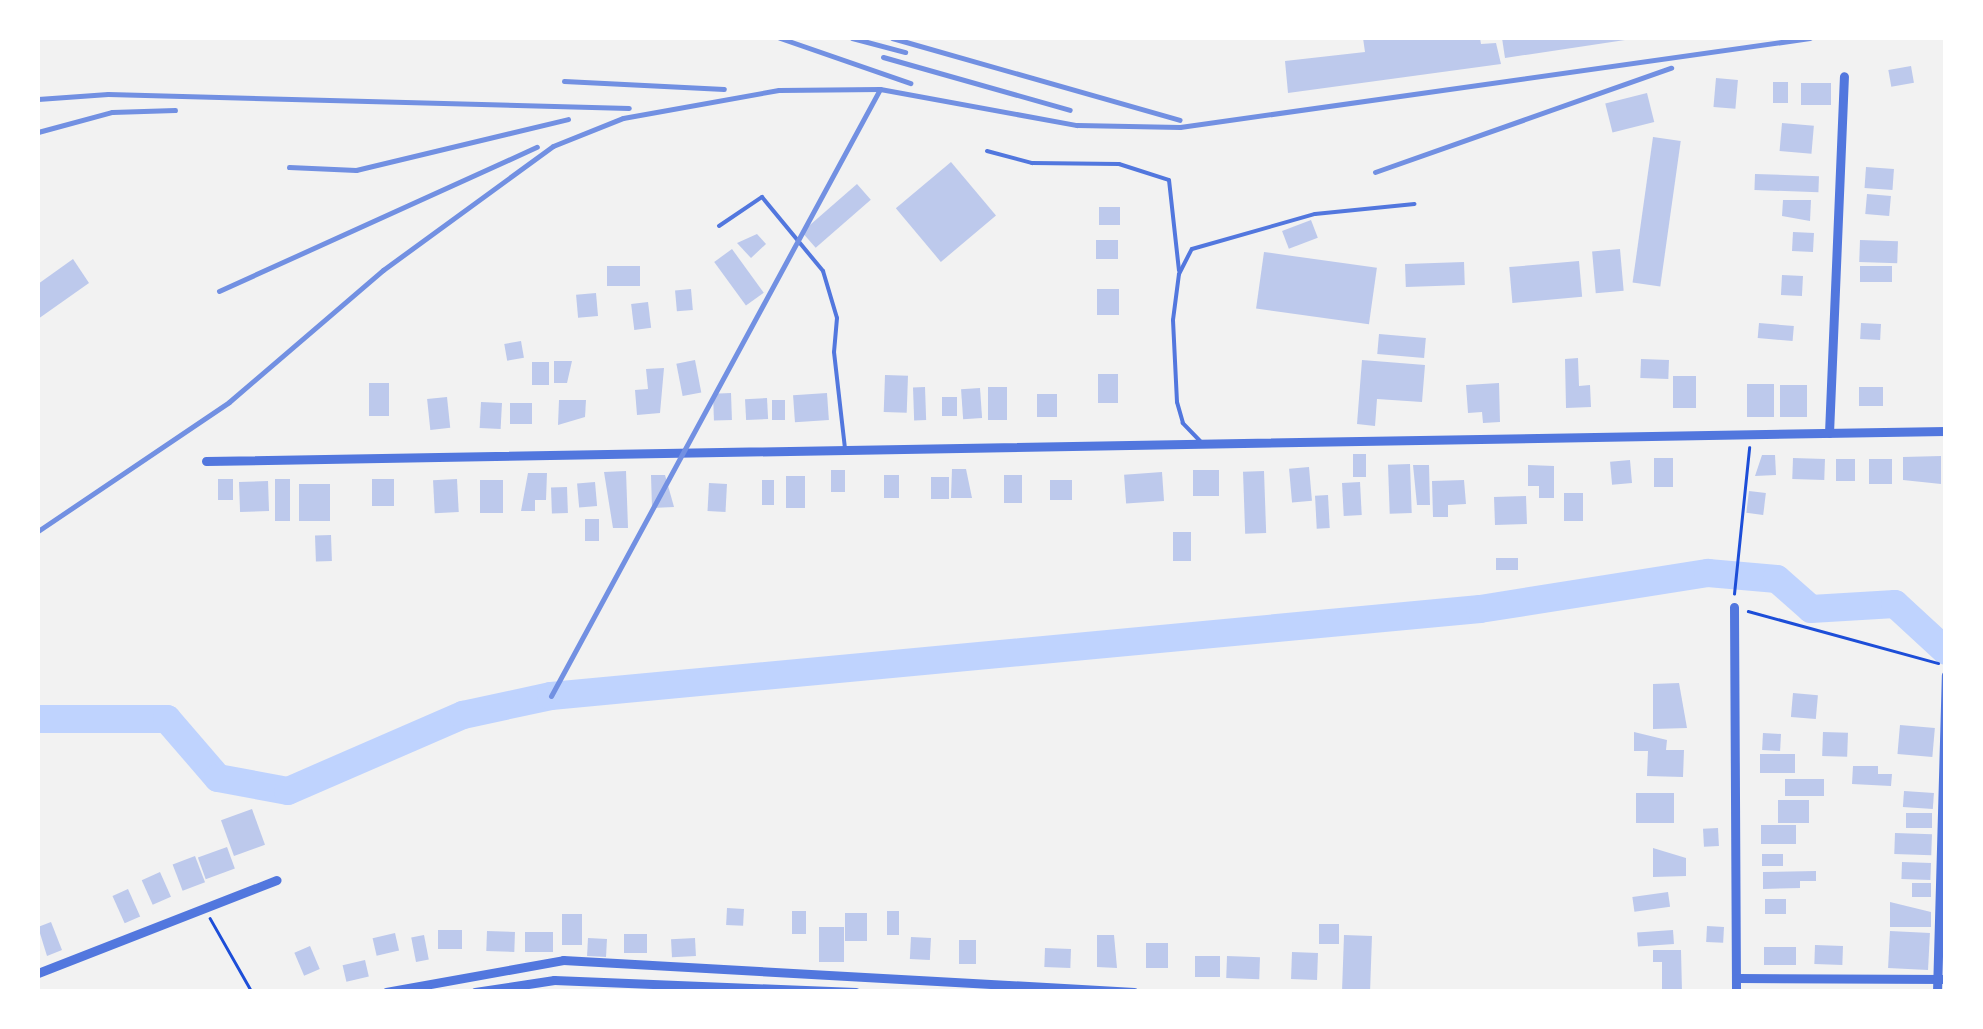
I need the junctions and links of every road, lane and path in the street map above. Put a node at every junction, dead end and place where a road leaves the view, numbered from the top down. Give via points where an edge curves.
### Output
1 (1844, 76) dead end
2 (987, 150) dead end
3 (1415, 204) dead end
4 (719, 226) dead end
5 (1179, 274) junction
6 (1946, 431) edge
7 (1751, 432) junction
8 (1829, 434) junction
9 (1202, 443) junction
10 (844, 450) junction
11 (206, 461) dead end
12 (1734, 582) dead end
13 (1734, 607) joint
14 (1946, 665) edge
15 (1946, 675) edge
16 (276, 880) dead end
17 (206, 908) junction
18 (38, 972) edge
19 (1737, 978) junction
20 (1941, 979) edge
21 (628, 988) edge
22 (804, 990) edge
23 (252, 992) edge
24 (386, 992) edge
25 (476, 992) edge
26 (856, 992) edge
27 (1134, 992) edge
28 (1736, 992) edge
29 (1938, 992) edge

1 - 8 street
2 - 5 lane via 1032,163 1119,164 1170,180
3 - 5 lane via 1315,214 1229,237 1192,249
4 - 10 lane via 762,197 823,272 837,318
5 - 9 lane via 1173,320 1177,402 1183,423
6 - 8 street
7 - 8 street
7 - 9 street
7 - 12 path
9 - 10 street
10 - 11 street
13 - 14 path
13 - 19 street
15 - 20 street
16 - 17 street
17 - 18 street
17 - 23 path
19 - 20 street
19 - 28 street
20 - 29 street
21 - 22 street
21 - 25 street via 554,980
22 - 26 street
24 - 27 street via 563,960

